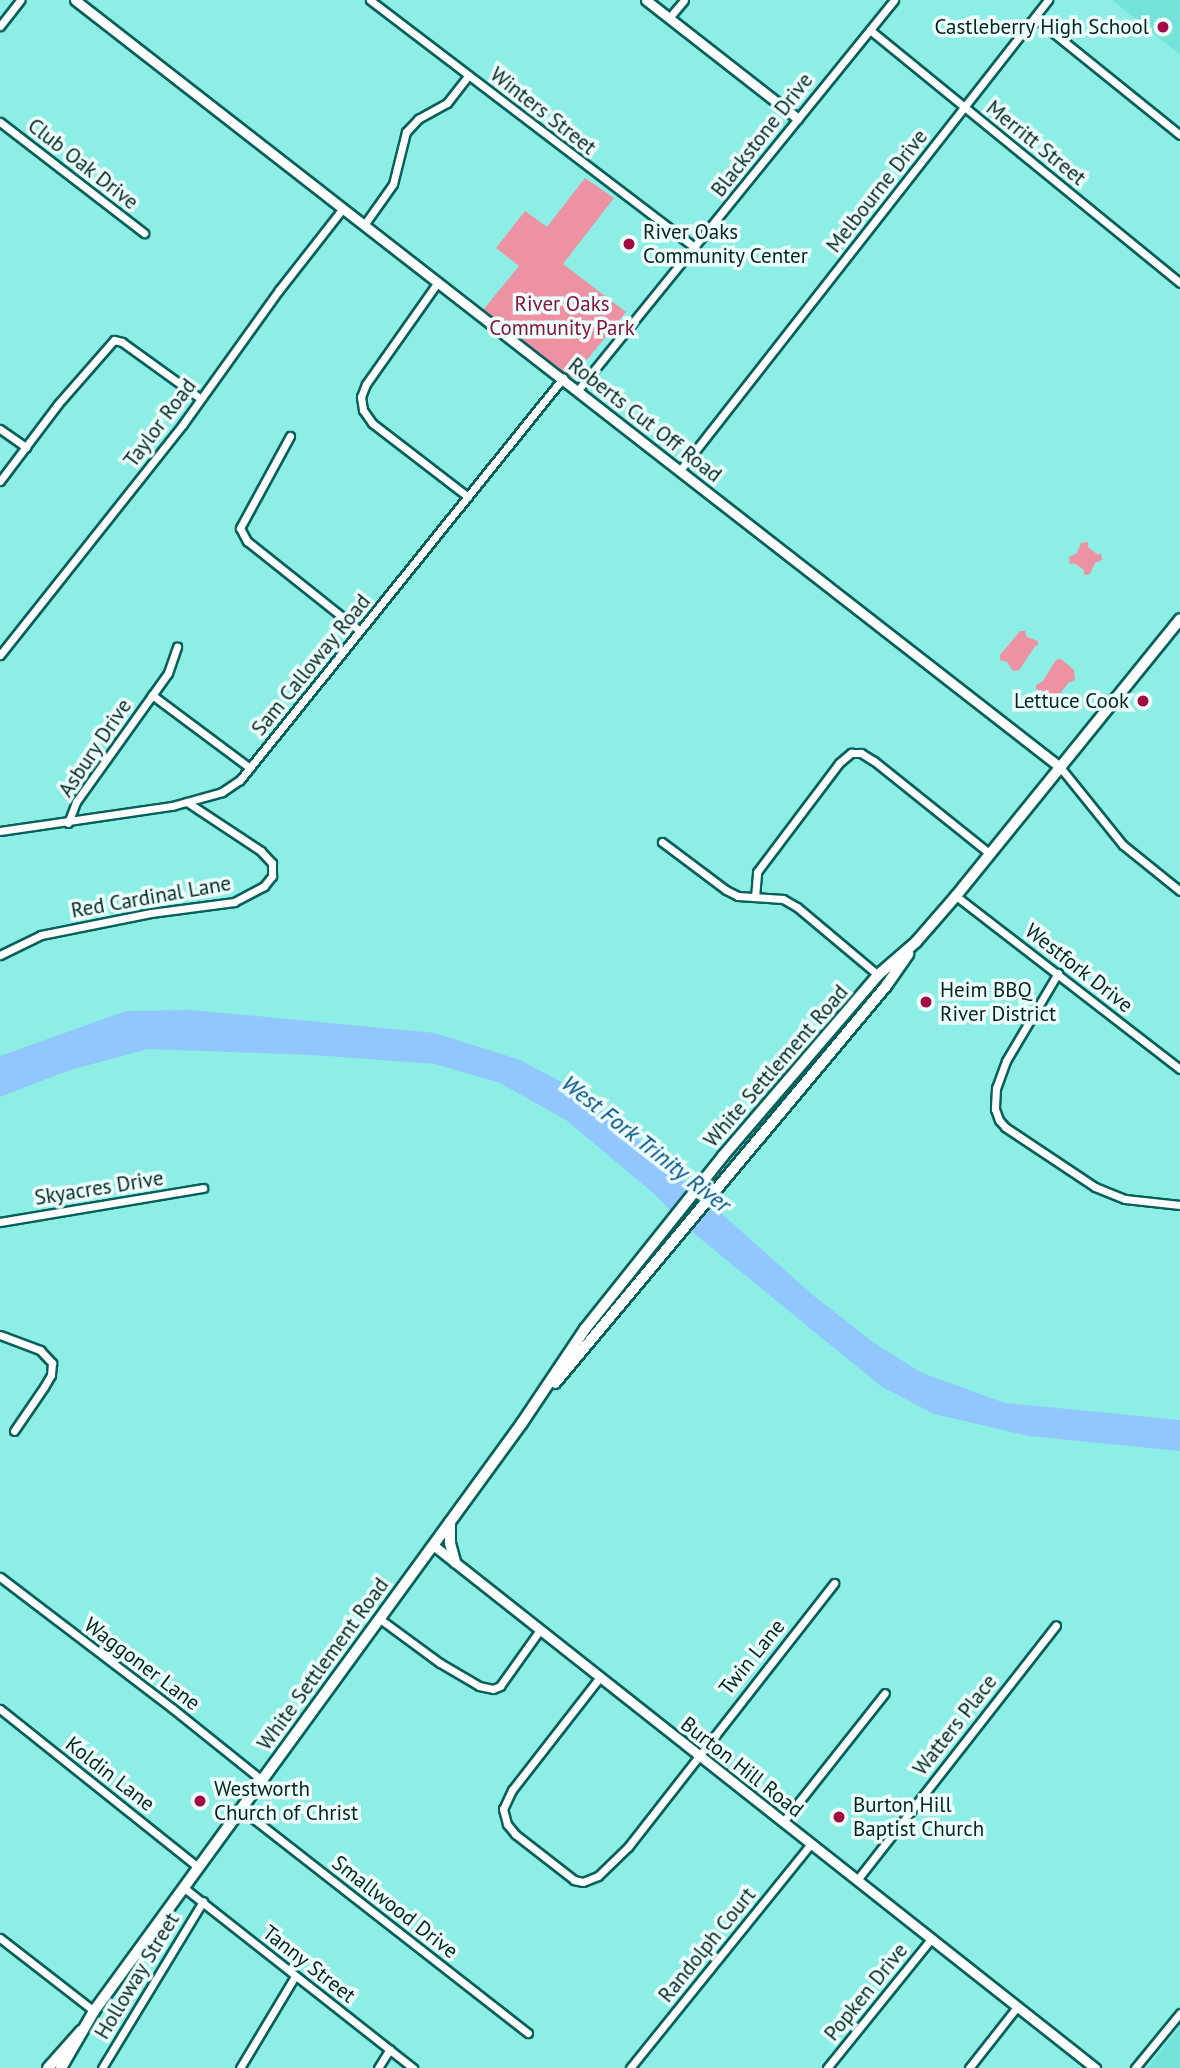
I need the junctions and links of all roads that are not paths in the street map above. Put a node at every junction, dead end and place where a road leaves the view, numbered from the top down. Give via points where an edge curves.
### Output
1 (20, 0) edge
2 (75, 0) edge
3 (370, 0) edge
4 (646, 0) edge
5 (684, 0) edge
6 (894, 0) edge
7 (1048, 0) edge
8 (669, 18) junction
9 (1035, 18) junction
10 (0, 26) edge
11 (870, 30) junction
12 (468, 76) junction
13 (965, 108) junction
14 (797, 118) junction
15 (0, 122) edge
16 (1180, 135) edge
17 (343, 208) junction
18 (364, 225) junction
19 (144, 233) dead end
20 (695, 248) junction
21 (438, 282) junction
22 (1180, 283) edge
23 (563, 378) junction
24 (578, 390) junction
25 (201, 398) junction
26 (0, 429) edge
27 (290, 436) dead end
28 (26, 447) junction
29 (681, 469) junction
30 (0, 481) edge
31 (468, 497) junction
32 (1180, 619) edge
33 (360, 631) junction
34 (177, 647) dead end
35 (0, 655) edge
36 (152, 695) junction
37 (1060, 767) junction
38 (250, 768) junction
39 (187, 802) junction
40 (68, 823) junction
41 (0, 831) edge
42 (663, 842) dead end
43 (990, 853) junction
44 (1180, 891) edge
45 (956, 896) junction
46 (755, 897) junction
47 (916, 942) junction
48 (0, 956) edge
49 (1058, 973) junction
50 (878, 975) junction
51 (859, 999) junction
52 (868, 1007) junction
53 (1180, 1069) edge
54 (203, 1188) dead end
55 (1180, 1205) edge
56 (0, 1222) edge
57 (0, 1335) edge
58 (522, 1423) junction
59 (14, 1431) dead end
60 (450, 1522) junction
61 (433, 1545) junction
62 (455, 1562) junction
63 (0, 1577) edge
64 (834, 1583) dead end
65 (380, 1619) junction
66 (1056, 1625) dead end
67 (540, 1630) junction
68 (600, 1677) junction
69 (885, 1693) dead end
70 (0, 1709) edge
71 (697, 1754) junction
72 (262, 1780) junction
73 (241, 1809) junction
74 (783, 1822) junction
75 (811, 1844) junction
76 (197, 1866) junction
77 (857, 1880) junction
78 (183, 1887) junction
79 (203, 1901) junction
80 (0, 1938) edge
81 (931, 1939) junction
82 (295, 1976) junction
83 (1017, 2007) junction
84 (94, 2011) junction
85 (1180, 2013) edge
86 (81, 2031) junction
87 (528, 2033) dead end
88 (390, 2049) junction
89 (1090, 2067) edge
90 (48, 2068) edge
91 (61, 2068) edge
92 (102, 2068) edge
93 (240, 2068) edge
94 (378, 2068) edge
95 (413, 2068) edge
96 (631, 2068) edge
97 (827, 2068) edge
98 (969, 2068) edge
99 (1135, 2068) edge

1 - 10 street
2 - 17 street, Roberts Cut Off Road
3 - 12 street, Winters Street
4 - 8 street
5 - 8 street
6 - 11 street, Blackstone Drive
7 - 9 street, Melbourne Drive
8 - 14 street
9 - 13 street, Melbourne Drive
9 - 16 street
11 - 13 street, Merritt Street
11 - 14 street, Blackstone Drive
12 - 18 street via 447,103 406,132 393,184
12 - 20 street, Winters Street
13 - 22 street, Merritt Street
13 - 29 street, Melbourne Drive
14 - 20 street, Blackstone Drive
15 - 19 street, Club Oak Drive
17 - 18 street, Roberts Cut Off Road
17 - 25 street, Taylor Road
18 - 21 street, Roberts Cut Off Road
20 - 24 street, Blackstone Drive
21 - 23 street, Roberts Cut Off Road
21 - 31 street via 361,397 372,423
23 - 24 street, Roberts Cut Off Road
23 - 31 street, Sam Calloway Road
24 - 29 street, Roberts Cut Off Road
25 - 28 street via 114,340
25 - 35 street, Taylor Road
26 - 28 street
27 - 33 street via 240,528 247,541
28 - 30 street
29 - 37 street, Roberts Cut Off Road
31 - 33 street, Sam Calloway Road
32 - 37 main road, White Settlement Road
33 - 38 street, Sam Calloway Road
34 - 36 street, Asbury Drive via 174,663
36 - 38 street, Asbury Drive
36 - 40 street, Asbury Drive via 76,802
37 - 43 main road, White Settlement Road
37 - 44 street via 1123,845
38 - 39 street, Sam Calloway Road via 222,792
39 - 40 street, Sam Calloway Road
39 - 48 street, Red Cardinal Lane via 261,851 272,863 272,876 264,886 234,902 41,935
40 - 41 street, Sam Calloway Road
42 - 46 street via 726,890
43 - 45 main road, White Settlement Road
43 - 46 street via 874,761 851,753 757,872
45 - 47 main road, White Settlement Road
45 - 49 street, Westfork Drive
46 - 50 street via 783,899 797,907
47 - 50 main road, White Settlement Road
47 - 52 main road, White Settlement Road
49 - 53 street, Westfork Drive
49 - 55 street via 1006,1061 996,1088 999,1120 1095,1187 1125,1199
50 - 51 main road, White Settlement Road
51 - 52 main road
51 - 58 main road, White Settlement Road via 652,1242 585,1329
52 - 58 main road, White Settlement Road
54 - 56 street, Skyacres Drive
57 - 59 street via 40,1350 52,1363 51,1375
58 - 60 main road, White Settlement Road
60 - 61 main road, White Settlement Road
60 - 62 main road
61 - 62 street, Burton Hill Road
61 - 65 main road, White Settlement Road
62 - 67 street, Burton Hill Road
63 - 72 street, Waggoner Lane
64 - 71 street, Twin Lane
65 - 67 street via 440,1663 493,1689 500,1686
65 - 72 main road, White Settlement Road
66 - 77 street, Watters Place
67 - 68 street, Burton Hill Road
68 - 71 street, Burton Hill Road
68 - 71 street, Twin Lane via 512,1790 503,1809 515,1834 574,1880 583,1882 598,1875 628,1847
69 - 74 street
70 - 76 street, Koldin Lane
71 - 74 street, Burton Hill Road
72 - 73 main road, White Settlement Road
73 - 76 main road, White Settlement Road
73 - 87 street, Smallwood Drive
74 - 75 street, Burton Hill Road
75 - 77 street, Burton Hill Road
75 - 96 street, Randolph Court
76 - 78 main road, White Settlement Road
77 - 81 street, Burton Hill Road
78 - 79 street, Tanny Street
78 - 84 main road, White Settlement Road
79 - 82 street, Tanny Street
79 - 92 street, Holloway Street
80 - 84 street
81 - 83 street, Burton Hill Road
81 - 97 street, Popken Drive
82 - 88 street, Tanny Street
82 - 93 street
83 - 89 street, Burton Hill Road
83 - 98 street
84 - 86 main road, White Settlement Road
85 - 99 street
86 - 90 main road
86 - 91 main road, White Settlement Road
88 - 94 street
88 - 95 street, Tanny Street

